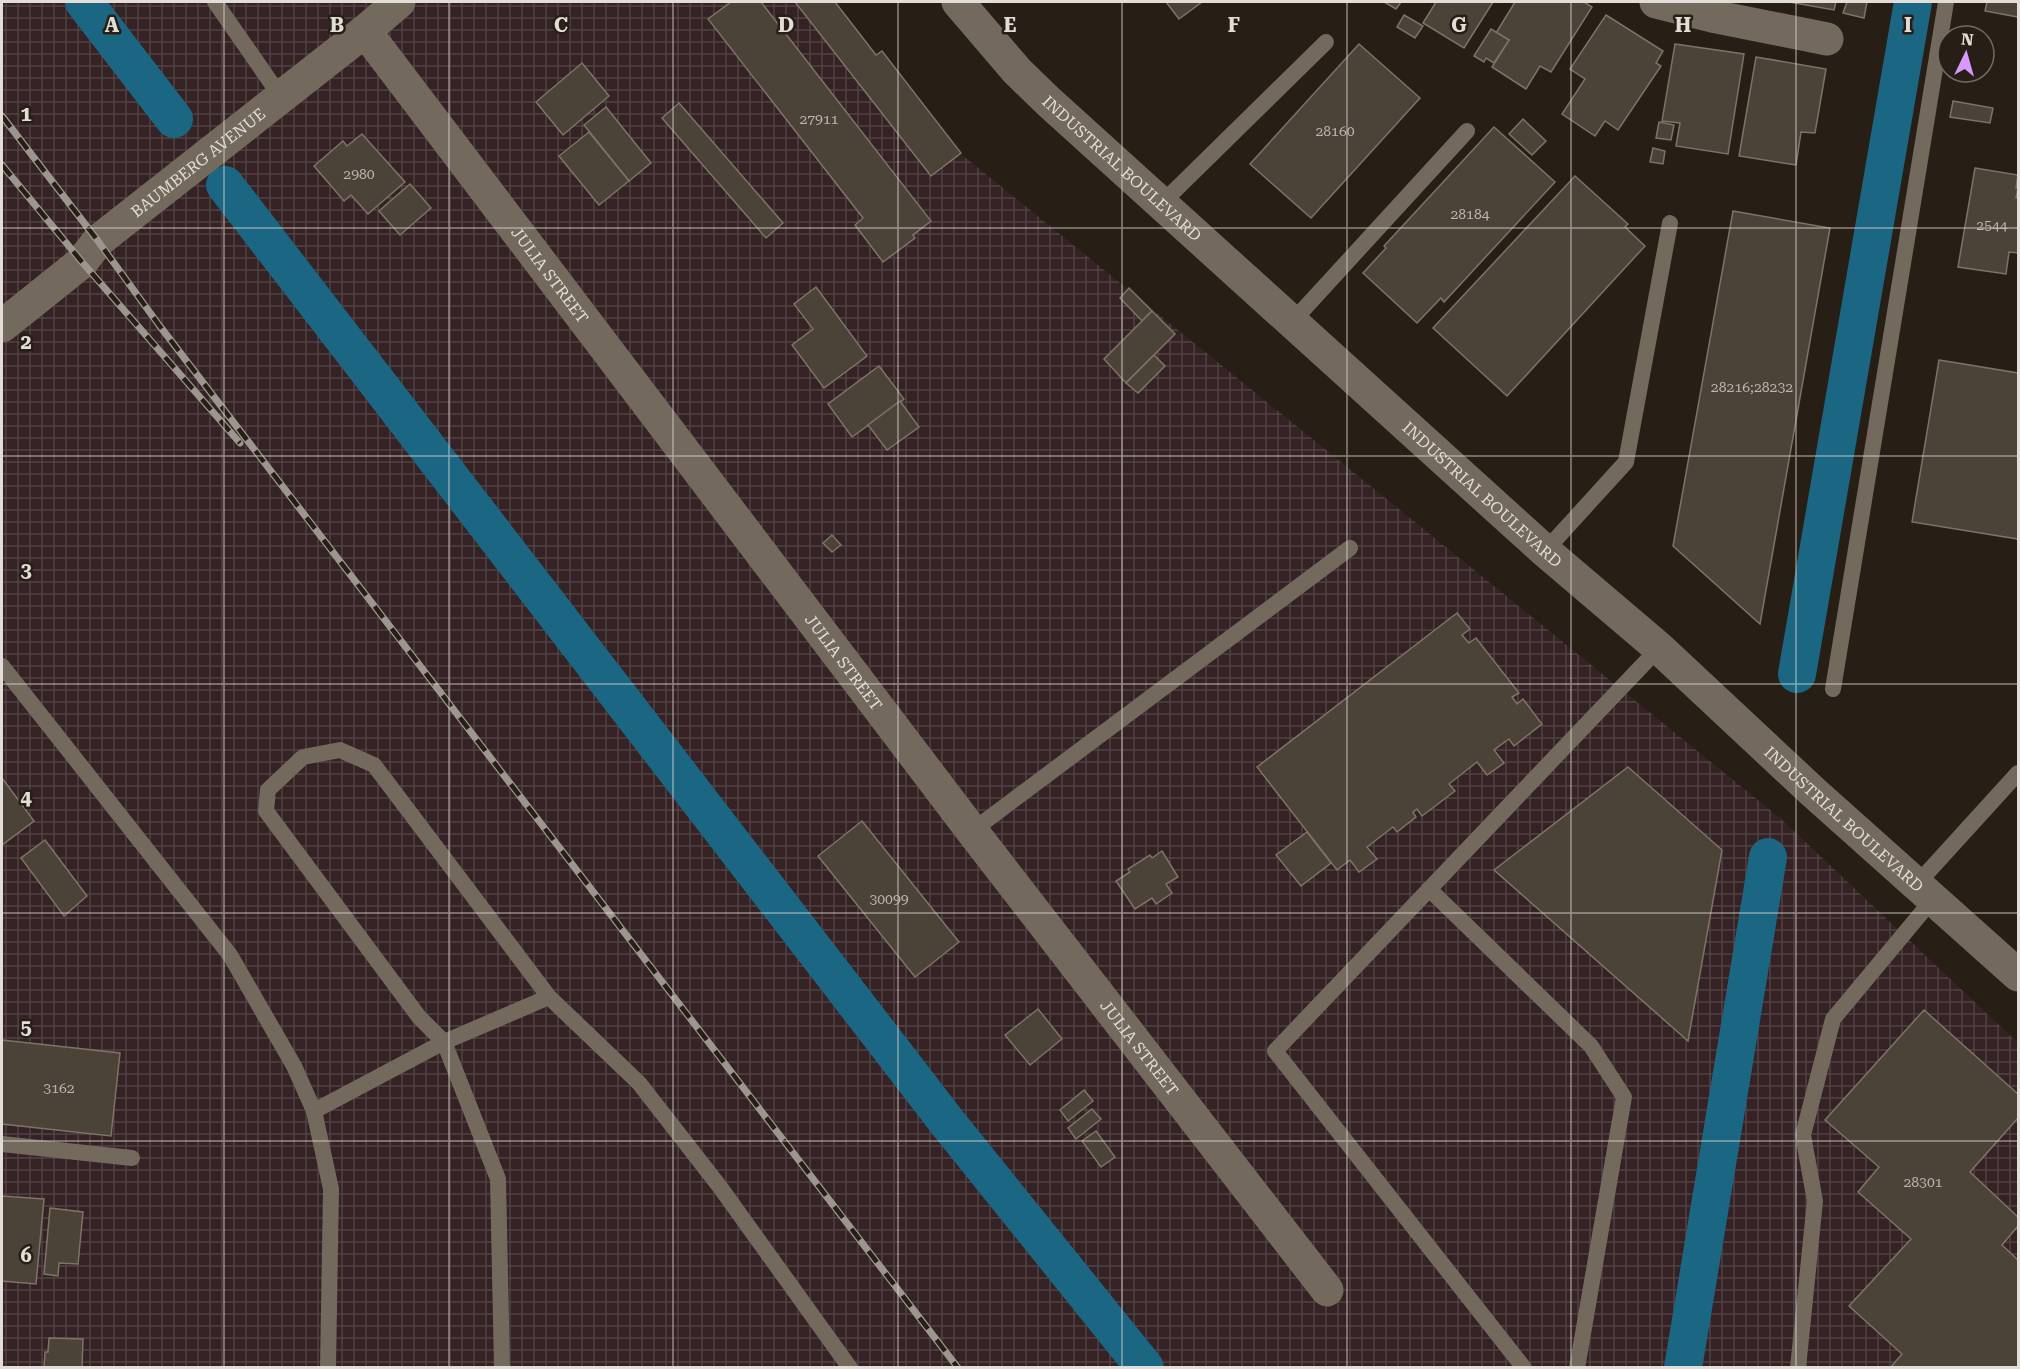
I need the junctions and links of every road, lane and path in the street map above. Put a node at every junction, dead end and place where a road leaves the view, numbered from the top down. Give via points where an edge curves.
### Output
1 (215, 2) edge
2 (399, 2) edge
3 (958, 2) edge
4 (1656, 2) edge
5 (1946, 2) edge
6 (1713, 9) edge
7 (364, 31) junction
8 (1827, 39) dead end
9 (1326, 42) dead end
10 (281, 97) junction
11 (1467, 131) dead end
12 (1161, 204) junction
13 (1670, 222) dead end
14 (1292, 322) junction
15 (2, 326) edge
16 (1350, 548) dead end
17 (1545, 551) junction
18 (1659, 648) junction
19 (2, 666) edge
20 (1833, 689) dead end
21 (2019, 773) edge
22 (972, 831) junction
23 (1429, 889) junction
24 (1925, 892) junction
25 (2019, 975) edge
26 (549, 997) junction
27 (444, 1042) junction
28 (314, 1111) junction
29 (2, 1144) edge
30 (132, 1158) dead end
31 (1327, 1290) dead end
32 (327, 1368) edge
33 (502, 1368) edge
34 (850, 1368) edge
35 (1524, 1368) edge
36 (1576, 1368) edge
37 (1798, 1368) edge

1 - 10 lane
2 - 7 street, BAUMBERG AVENUE
3 - 12 street, INDUSTRIAL BOULEVARD via 1017,71
4 - 6 street
5 - 20 lane
6 - 8 street
7 - 10 street, BAUMBERG AVENUE
7 - 22 street, JULIA STREET
9 - 12 lane
10 - 15 street, BAUMBERG AVENUE via 98,241 82,262
11 - 14 lane
12 - 14 street, INDUSTRIAL BOULEVARD
13 - 17 lane via 1626,462
14 - 17 street, INDUSTRIAL BOULEVARD
16 - 22 lane
17 - 18 street, INDUSTRIAL BOULEVARD
18 - 23 lane
18 - 24 street, INDUSTRIAL BOULEVARD
19 - 28 lane via 230,955 294,1065
21 - 24 lane
22 - 31 street, JULIA STREET
23 - 35 lane via 1275,1051
23 - 36 lane via 1591,1046 1624,1097
24 - 25 street, INDUSTRIAL BOULEVARD
24 - 37 lane via 1833,1018 1803,1135 1815,1202
26 - 27 lane
26 - 27 lane via 374,765 340,750 303,757 268,790 266,811 419,1017
26 - 34 lane via 639,1083 720,1187
27 - 28 lane
27 - 33 lane via 498,1179
28 - 32 lane via 331,1189
29 - 30 lane

